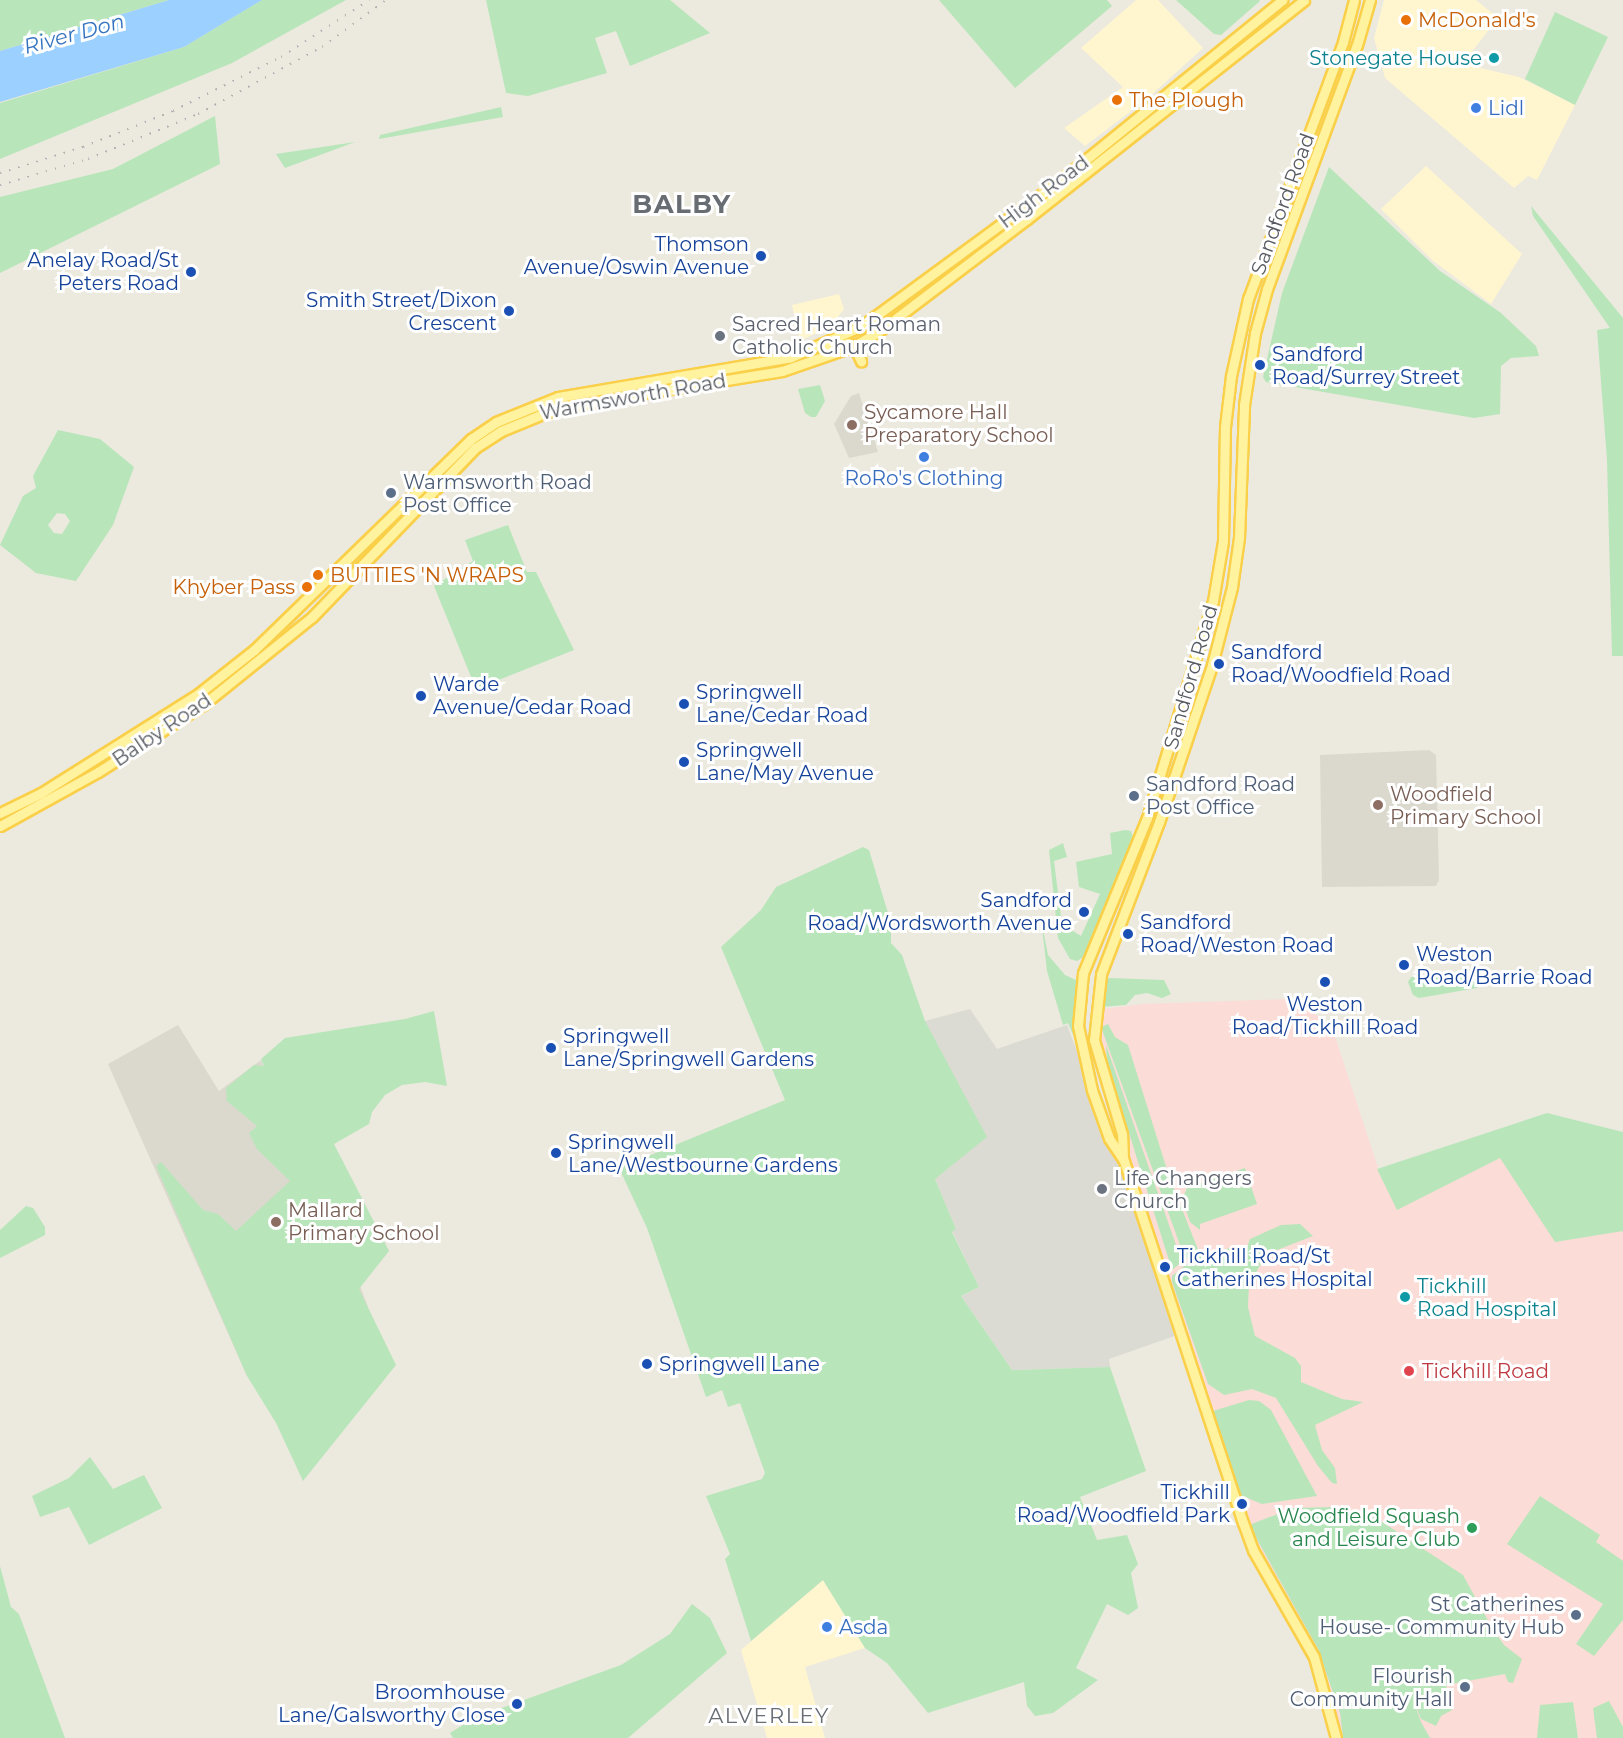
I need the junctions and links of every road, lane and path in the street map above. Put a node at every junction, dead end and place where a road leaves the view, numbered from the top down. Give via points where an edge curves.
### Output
1 (1282, 0) edge
2 (1354, 0) edge
3 (1370, 0) edge
4 (1302, 2) edge
5 (1223, 56) junction
6 (1290, 226) junction
7 (1258, 267) junction
8 (932, 291) junction
9 (862, 326) junction
10 (854, 346) junction
11 (801, 353) junction
12 (790, 357) junction
13 (861, 361) dead end
14 (782, 371) junction
15 (1219, 573) junction
16 (1234, 575) junction
17 (299, 609) junction
18 (312, 616) junction
19 (1202, 644) junction
20 (1216, 648) junction
21 (1196, 661) junction
22 (1212, 665) junction
23 (0, 813) edge
24 (0, 826) edge
25 (1083, 973) junction
26 (1101, 974) junction
27 (1123, 1160) junction
28 (1336, 1738) edge

1 - 5 main road, High Road
2 - 7 main road, Sandford Road via 1343,42
3 - 6 main road, Sandford Road
4 - 5 main road, High Road
5 - 8 main road, High Road
5 - 9 main road, High Road
6 - 7 main road via 1269,261
6 - 16 main road, Sandford Road via 1265,295 1250,358
7 - 15 main road, Sandford Road via 1231,376
8 - 9 main road via 875,327
8 - 10 main road, Warmsworth Road
9 - 11 main road, Warmsworth Road
10 - 11 main road via 842,344
10 - 13 main road
10 - 14 main road, Warmsworth Road
11 - 12 main road, Warmsworth Road
12 - 14 main road via 783,363
12 - 17 main road, Warmsworth Road via 558,397 506,417 471,439
14 - 18 main road, Warmsworth Road via 560,407 509,427 476,448
15 - 16 main road
15 - 19 main road, Sandford Road
16 - 20 main road, Sandford Road
17 - 18 main road
17 - 23 main road, Balby Road via 198,694 41,793
18 - 24 main road, Balby Road via 204,704 98,772
19 - 20 main road
19 - 21 main road, Sandford Road
20 - 22 main road, Sandford Road
21 - 22 main road
21 - 25 main road, Sandford Road via 1147,818
22 - 26 main road, Sandford Road via 1159,822
25 - 26 main road
25 - 27 main road via 1078,1008 1080,1050 1109,1138
26 - 27 main road via 1094,1040 1122,1134
27 - 28 main road via 1246,1532 1314,1657

